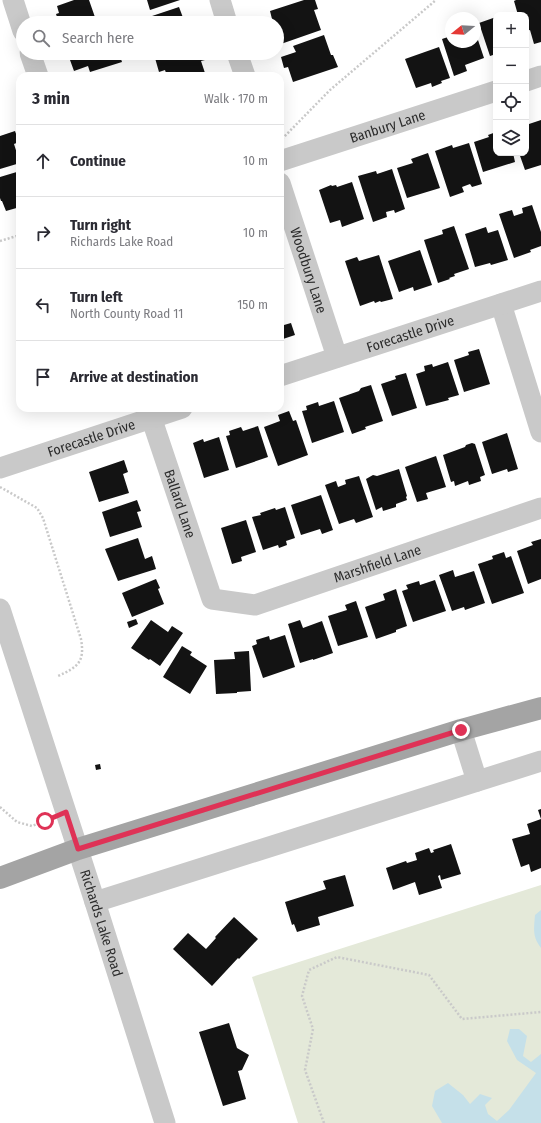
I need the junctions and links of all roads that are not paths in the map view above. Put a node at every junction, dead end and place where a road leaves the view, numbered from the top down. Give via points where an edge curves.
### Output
1 (13, 0) edge
2 (220, 0) edge
3 (18, 16) edge
4 (225, 16) edge
5 (32, 60) edge
6 (239, 60) edge
7 (37, 72) edge
8 (244, 72) edge
9 (541, 76) edge
10 (529, 80) edge
11 (493, 92) edge
12 (284, 160) edge
13 (284, 195) edge
14 (541, 291) edge
15 (501, 304) junction
16 (337, 357) junction
17 (284, 375) edge
18 (150, 413) edge
19 (541, 432) edge
20 (0, 468) edge
21 (541, 508) edge
22 (212, 599) joint
23 (0, 609) edge
24 (541, 708) edge
25 (461, 730) junction
26 (541, 761) edge
27 (477, 781) junction
28 (78, 849) junction
29 (0, 878) edge
30 (95, 902) junction
31 (164, 1123) edge

1 - 3 street
2 - 4 street
5 - 7 street
6 - 8 street
9 - 10 street
11 - 12 street, Banbury Lane
13 - 16 street, Woodbury Lane
14 - 15 street, Forecastle Drive
15 - 16 street, Forecastle Drive
15 - 19 street
16 - 17 street, Forecastle Drive
18 - 20 street, Forecastle Drive
18 - 22 street, Ballard Lane
21 - 22 street, Marshfield Lane via 255,605
23 - 28 street, Richards Lake Road
24 - 25 main road
25 - 27 street
25 - 28 main road
26 - 27 street
27 - 30 street
28 - 29 main road
28 - 30 street, Richards Lake Road
30 - 31 street, Richards Lake Road

